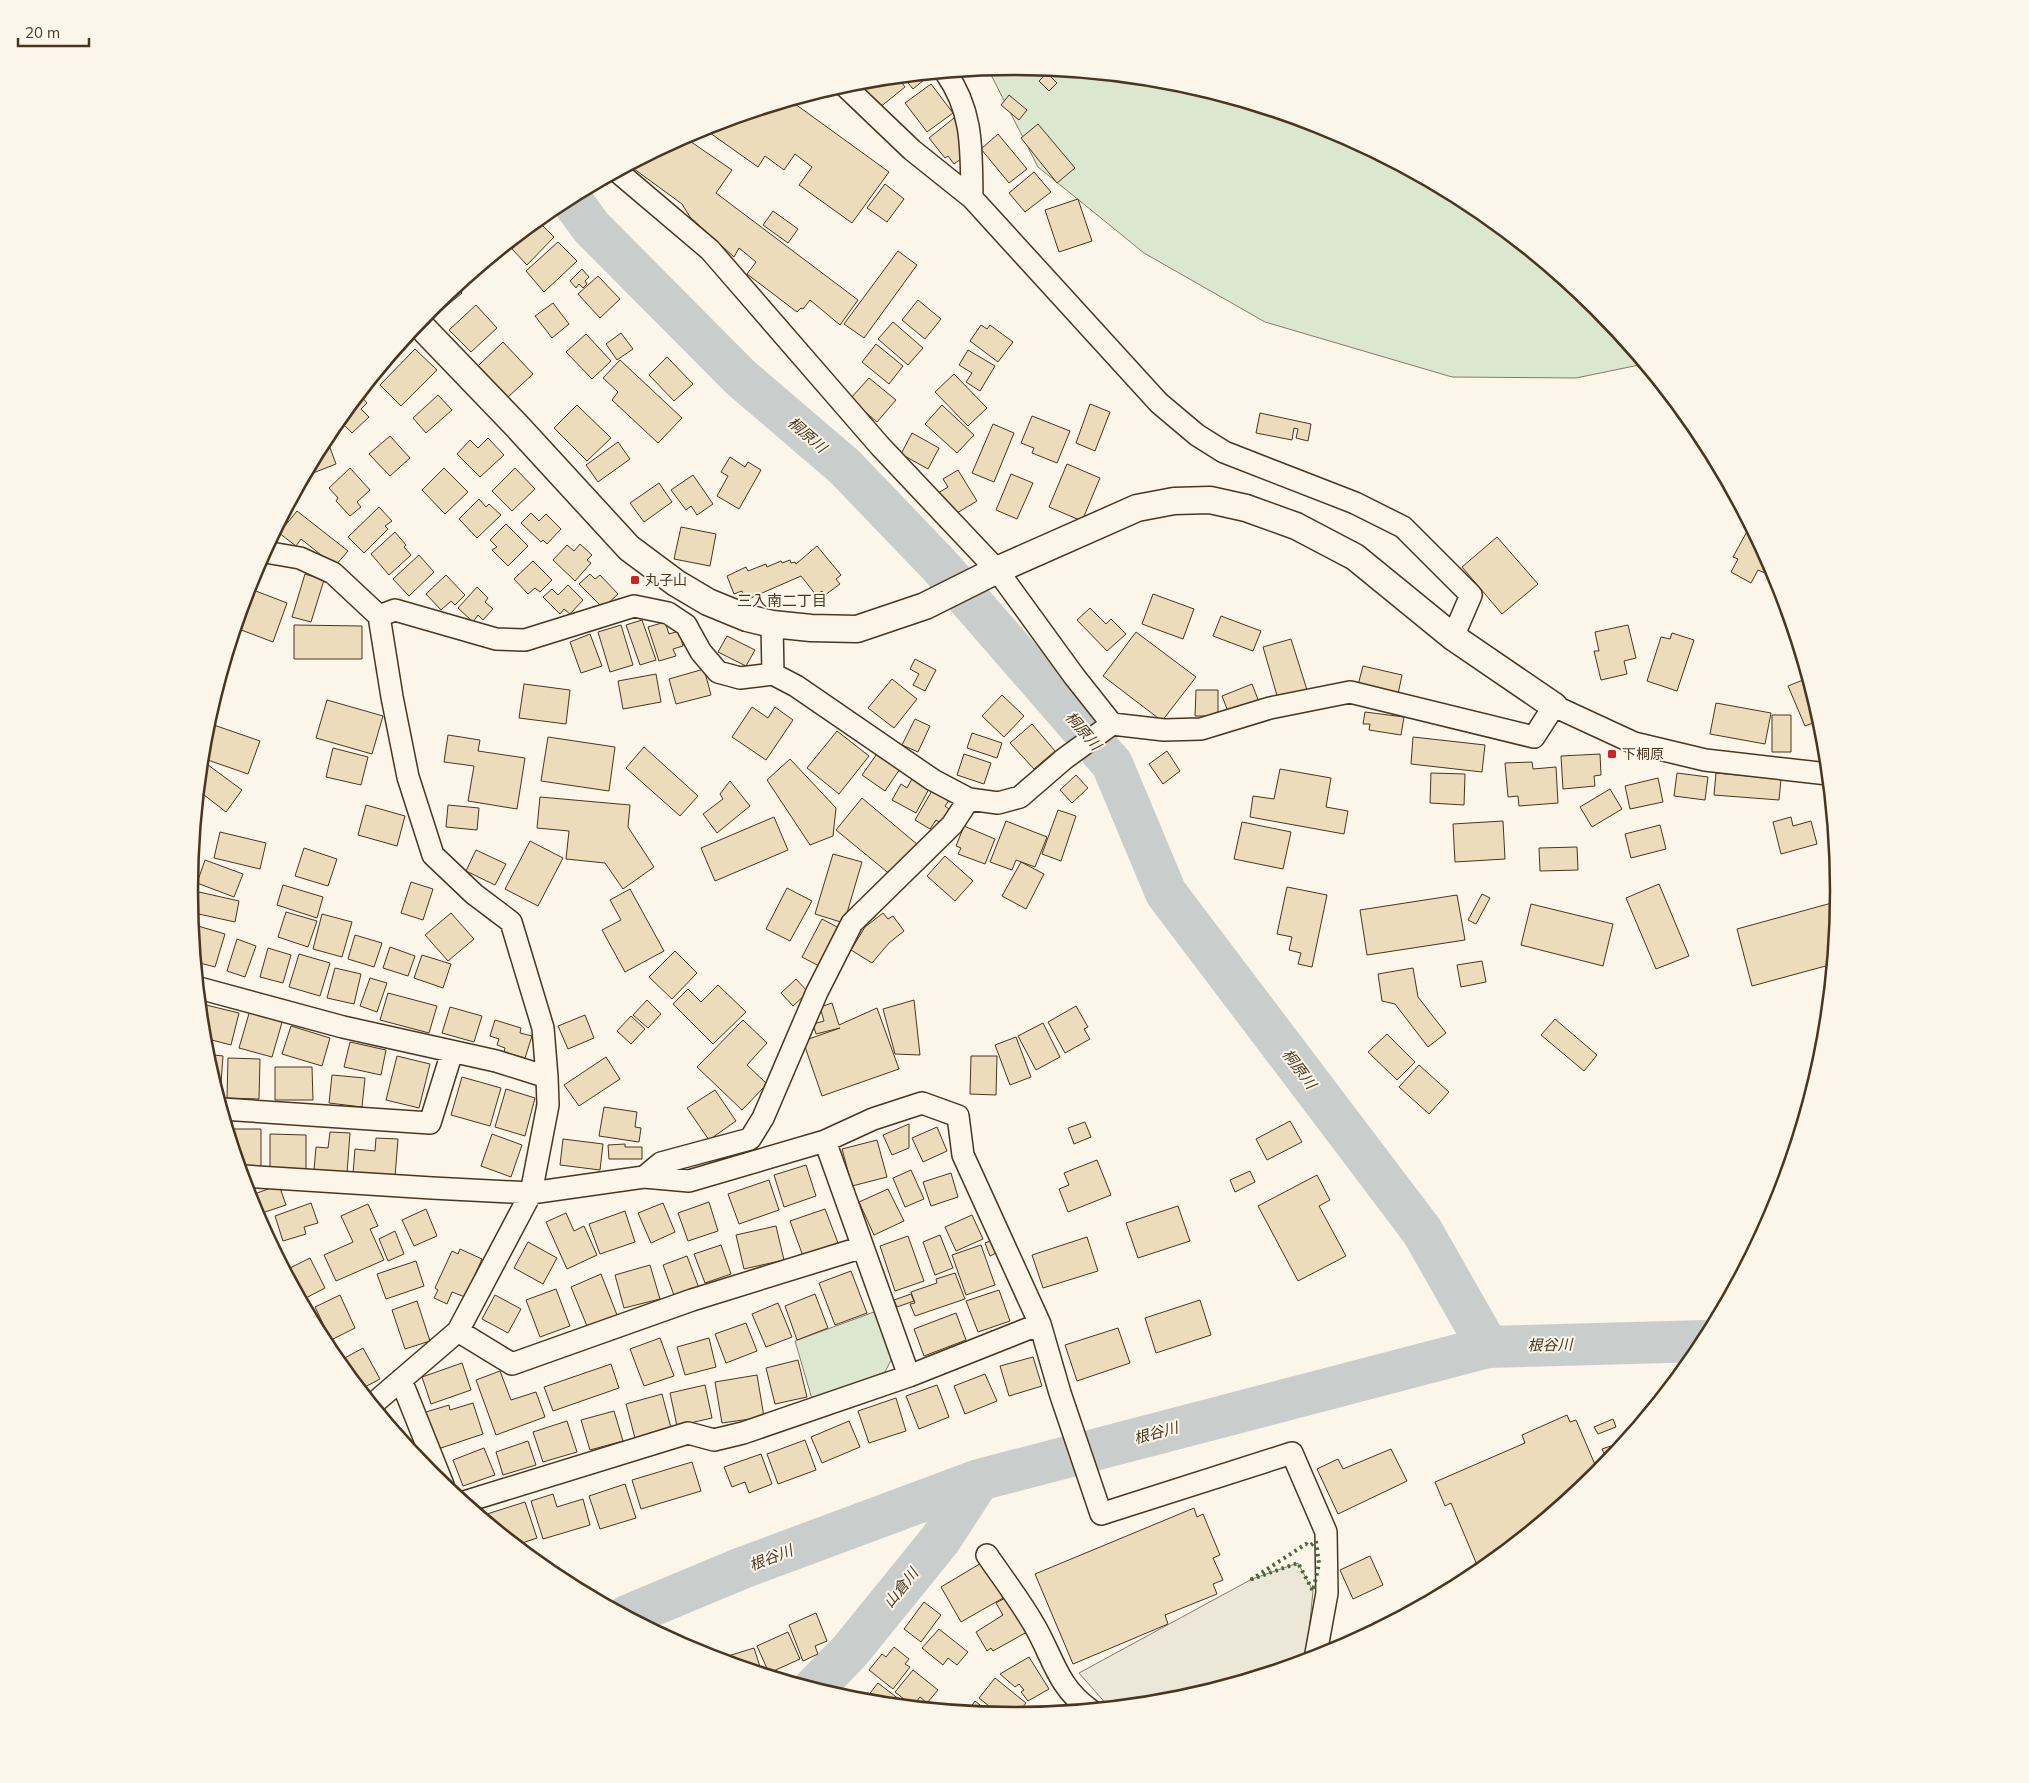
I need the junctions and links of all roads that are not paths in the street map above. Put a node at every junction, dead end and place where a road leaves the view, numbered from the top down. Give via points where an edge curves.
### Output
1 (949, 78) edge
2 (851, 92) edge
3 (622, 175) edge
4 (972, 198) junction
5 (423, 329) edge
6 (272, 553) edge
7 (992, 573) junction
8 (378, 616) junction
9 (772, 624) junction
10 (1453, 636) junction
11 (774, 674) junction
12 (1554, 706) junction
13 (1109, 726) junction
14 (1822, 773) edge
15 (969, 799) junction
16 (204, 989) edge
17 (452, 1052) junction
18 (547, 1077) junction
19 (228, 1109) edge
20 (825, 1141) junction
21 (250, 1176) edge
22 (644, 1177) junction
23 (531, 1193) junction
24 (863, 1247) junction
25 (1040, 1324) junction
26 (458, 1330) junction
27 (909, 1376) junction
28 (401, 1380) junction
29 (377, 1401) edge
30 (436, 1468) edge
31 (471, 1500) edge
32 (987, 1554) dead end
33 (1316, 1650) edge
34 (1083, 1705) edge

1 - 4 street via 958,91 971,138
2 - 4 street via 912,150
3 - 7 street via 710,250
4 - 10 street via 1159,403 1196,435 1224,452 1355,503 1403,527 1471,594
5 - 9 street via 630,548 676,583 708,602
6 - 8 street via 300,558 333,573
7 - 9 street via 925,606 858,629
7 - 10 street via 1136,508 1174,501 1210,500 1246,508 1296,526 1355,557
7 - 13 street via 1074,676
8 - 11 street via 395,610 496,639 525,640 634,606 668,613 686,625 701,652 718,672 740,678
8 - 18 street via 408,777 433,855 474,894 511,922 543,1028
9 - 11 street
10 - 12 street
11 - 15 street via 933,780
12 - 13 street via 1534,737 1350,692 1270,708 1201,729
12 - 14 street via 1634,743 1706,760
13 - 15 street via 1020,797 998,803
15 - 22 street via 952,825 852,922 817,992 763,1118 750,1139 661,1163
16 - 17 street
17 - 18 street
17 - 19 street via 430,1123
18 - 23 street via 548,1105
20 - 22 street via 689,1181
20 - 24 street
20 - 25 street via 873,1119 922,1103 958,1116 963,1155
21 - 23 street
22 - 23 street
23 - 26 street
24 - 26 street via 692,1300 512,1364
24 - 27 street
25 - 27 street
25 - 33 street via 1101,1514 1292,1453 1326,1532 1327,1593
26 - 28 street
27 - 31 street via 743,1434 714,1440 688,1433
28 - 29 street
28 - 30 street
32 - 34 street via 1034,1624 1062,1682

